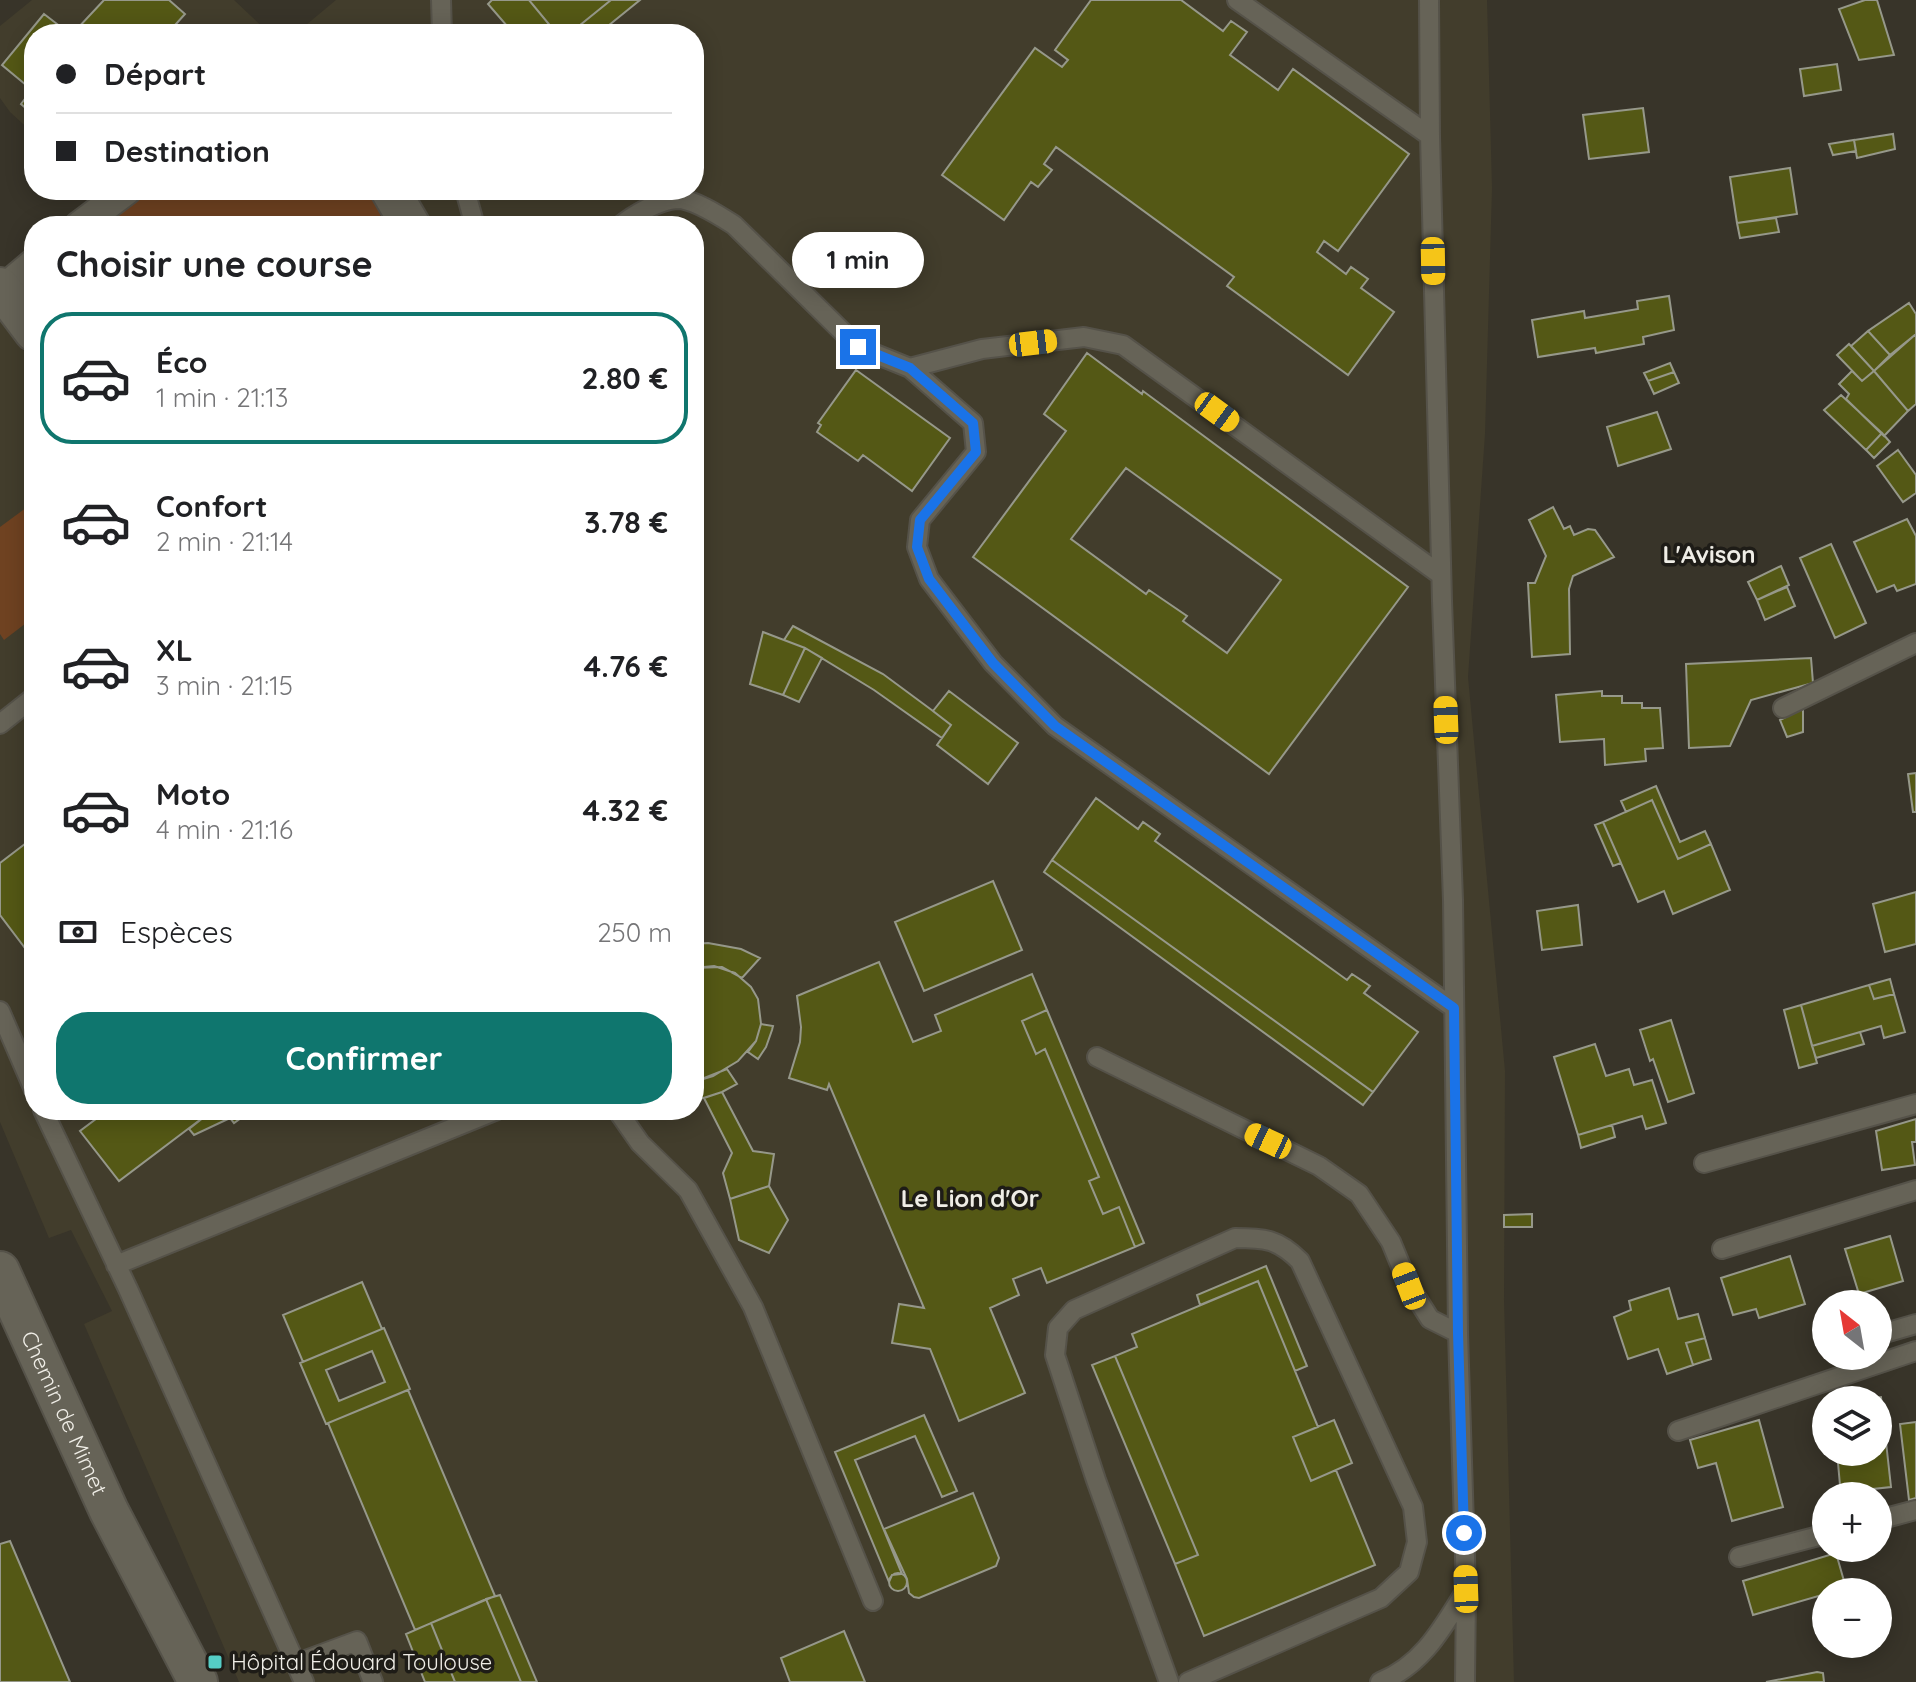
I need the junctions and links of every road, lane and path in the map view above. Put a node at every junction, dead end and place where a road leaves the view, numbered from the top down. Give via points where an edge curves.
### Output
1 (441, 0) edge
2 (1237, 0) edge
3 (1429, 0) edge
4 (442, 24) edge
5 (1430, 136) junction
6 (114, 200) edge
7 (674, 200) edge
8 (680, 200) edge
9 (92, 216) edge
10 (632, 216) edge
11 (24, 271) edge
12 (1, 288) edge
13 (24, 319) edge
14 (910, 368) junction
15 (1441, 575) junction
16 (1916, 643) edge
17 (24, 705) edge
18 (1783, 708) dead end
19 (0, 724) edge
20 (1454, 1008) junction
21 (0, 1011) edge
22 (1097, 1057) dead end
23 (24, 1067) edge
24 (1916, 1104) edge
25 (48, 1120) edge
26 (472, 1120) edge
27 (624, 1120) edge
28 (1704, 1163) dead end
29 (1916, 1190) edge
30 (1722, 1249) dead end
31 (116, 1265) junction
32 (0, 1271) edge
33 (1916, 1324) edge
34 (1892, 1331) edge
35 (1458, 1333) junction
36 (1916, 1351) edge
37 (1678, 1431) dead end
38 (1916, 1510) edge
39 (109, 1511) junction
40 (1892, 1516) edge
41 (1812, 1538) edge
42 (1739, 1557) dead end
43 (1466, 1589) junction
44 (873, 1601) dead end
45 (295, 1664) junction
46 (171, 1682) edge
47 (198, 1682) edge
48 (304, 1682) edge
49 (373, 1682) edge
50 (1169, 1682) edge
51 (1188, 1682) edge
52 (1380, 1682) edge
53 (1465, 1682) edge

1 - 4 lane
2 - 5 lane
3 - 5 lane
5 - 15 lane
6 - 9 street
7 - 10 lane
8 - 14 lane via 712,210 734,225 858,347
11 - 12 street
12 - 13 street
14 - 15 lane via 982,349 1084,337 1123,345
14 - 20 lane via 973,423 976,452 920,520 917,547 929,579 993,663 1055,726
15 - 20 lane
16 - 18 lane
17 - 19 lane
20 - 35 lane
21 - 23 lane
22 - 35 lane via 1319,1166 1359,1194 1391,1242 1430,1319
24 - 28 lane
25 - 31 lane
26 - 31 lane
27 - 44 lane via 688,1190 753,1307
29 - 30 lane
31 - 45 lane
32 - 39 street, Chemin de Mimet
33 - 34 lane
35 - 43 lane
36 - 37 lane
38 - 40 lane
39 - 46 street, Chemin de Mimet
39 - 47 street, Chemin de Mimet
41 - 42 lane
43 - 52 lane via 1437,1639 1400,1674
43 - 53 lane
45 - 48 lane
45 - 49 lane via 357,1641
50 - 51 lane via 1055,1355 1058,1328 1074,1310 1235,1238 1262,1238 1285,1245 1300,1261 1413,1507 1417,1542 1409,1572 1381,1598

